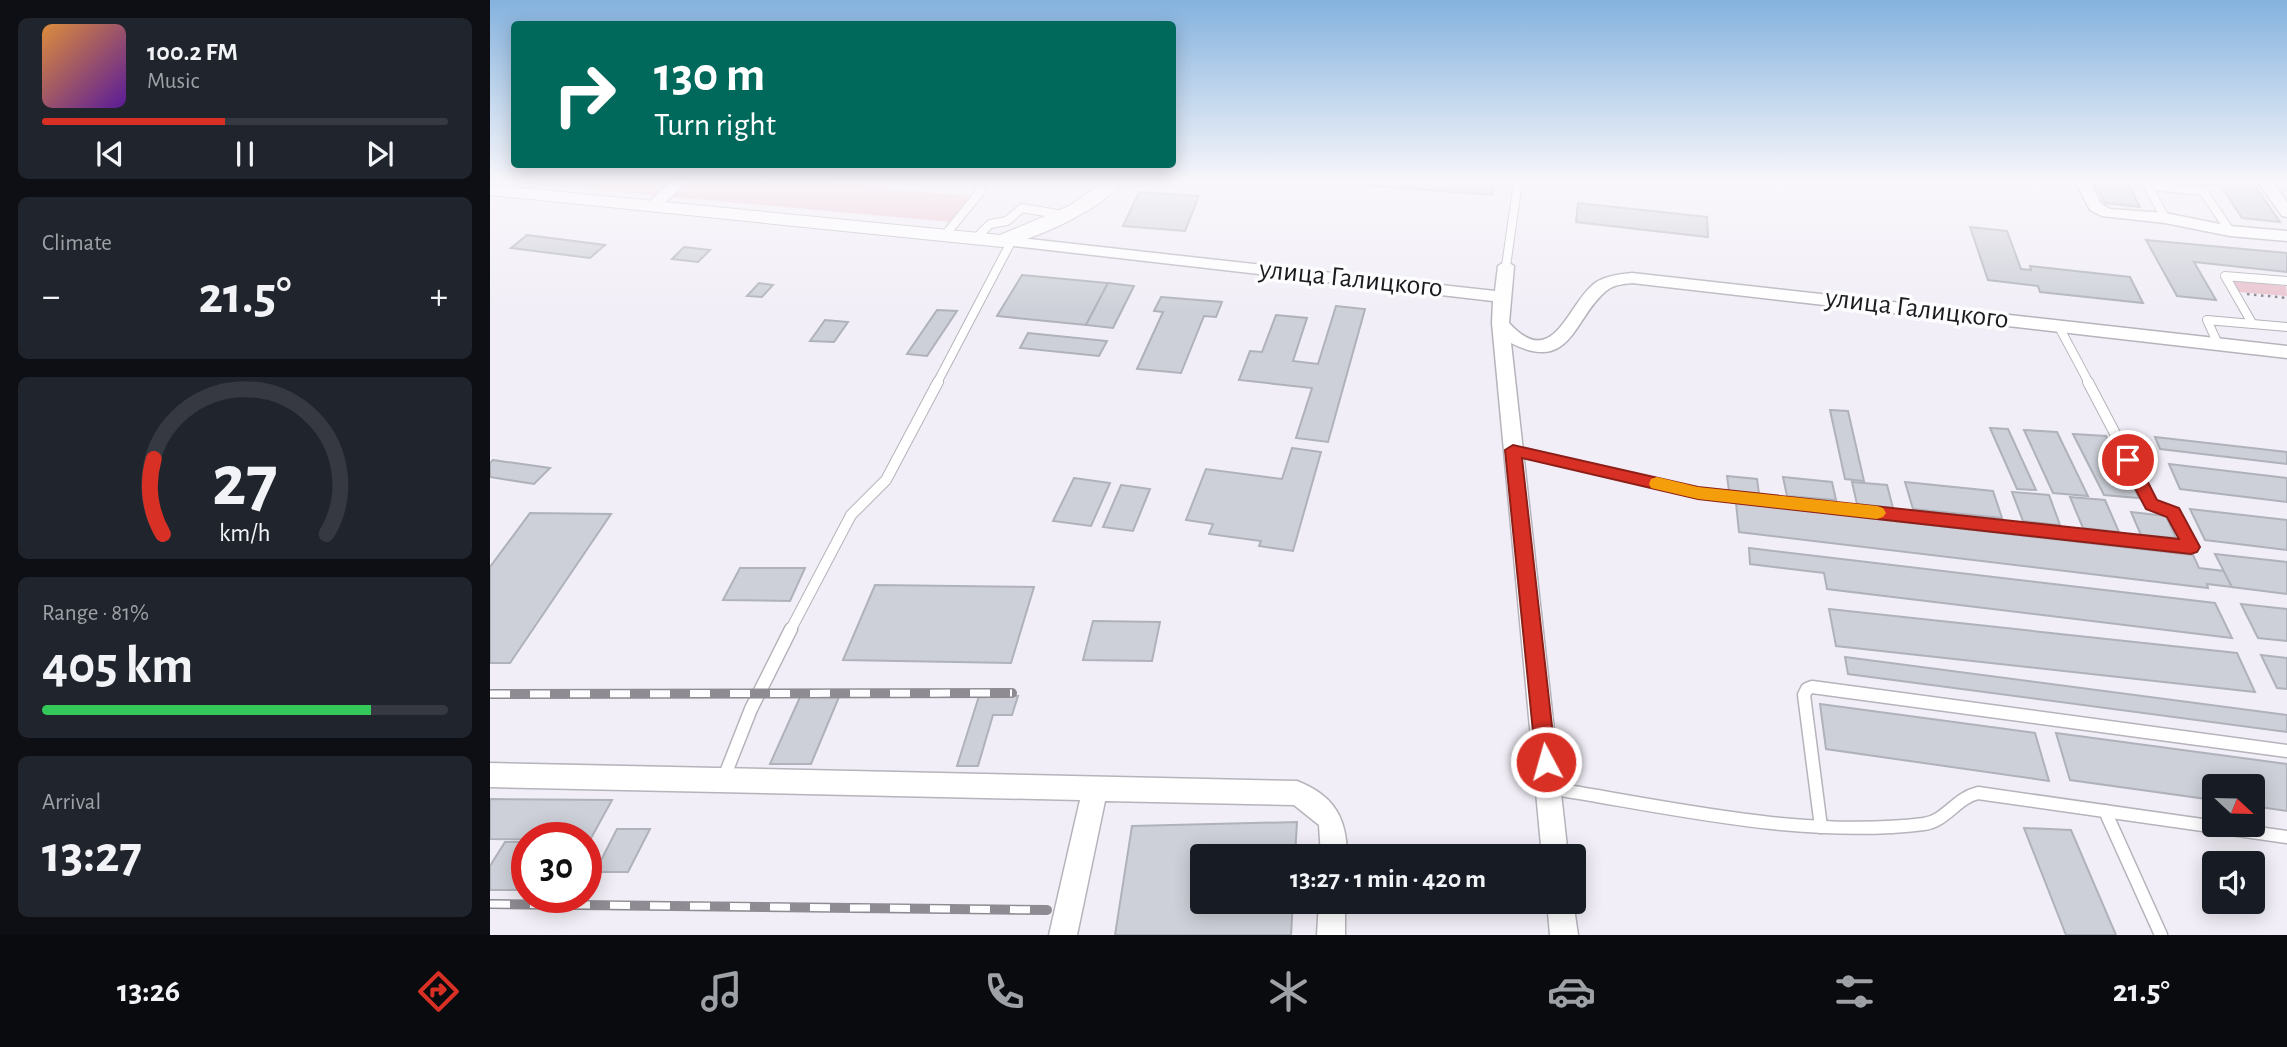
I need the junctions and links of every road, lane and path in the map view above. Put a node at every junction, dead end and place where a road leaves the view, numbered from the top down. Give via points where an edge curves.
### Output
1 (851, 226) edge
2 (953, 226) edge
3 (988, 226) edge
4 (1042, 226) edge
5 (1512, 226) edge
6 (2203, 226) edge
7 (2226, 226) edge
8 (2230, 231) junction
9 (945, 235) junction
10 (2287, 236) edge
11 (976, 238) junction
12 (1006, 241) junction
13 (1506, 266) joint
14 (2287, 281) edge
15 (2233, 292) junction
16 (1501, 297) junction
17 (2287, 298) edge
18 (1500, 323) junction
19 (2252, 323) junction
20 (2058, 325) junction
21 (2287, 327) edge
22 (2218, 344) junction
23 (2287, 352) edge
24 (1513, 450) junction
25 (2287, 751) edge
26 (490, 775) edge
27 (723, 780) junction
28 (1095, 788) junction
29 (1548, 788) junction
30 (2105, 811) junction
31 (1821, 827) junction
32 (2287, 837) edge
33 (1334, 844) edge
34 (1554, 844) edge
35 (1332, 914) edge
36 (1562, 914) edge
37 (1063, 935) edge
38 (1331, 935) edge
39 (1564, 935) edge
40 (2161, 935) edge

1 - 9 street, улица Галицкого
2 - 9 lane
3 - 11 lane
4 - 12 street
5 - 13 lane
6 - 8 street
7 - 8 lane
8 - 10 street
9 - 11 street, улица Галицкого
11 - 12 street, улица Галицкого
12 - 16 street, улица Галицкого
12 - 27 lane via 886,480 851,515 767,675
13 - 16 street
14 - 15 lane via 2225,276
15 - 17 path
15 - 19 lane
16 - 18 street
18 - 20 street, улица Галицкого via 1521,342 1557,342 1597,290 1607,282 1632,278
18 - 24 street
19 - 21 lane
19 - 22 lane via 2207,320
20 - 22 street, улица Галицкого
20 - 24 lane via 2152,504 2174,513 2191,547 1698,493
22 - 23 street, улица Галицкого
24 - 29 street
25 - 31 lane via 1812,687 1804,695
26 - 27 street
27 - 28 street
28 - 33 street via 1297,793 1325,808 1335,831
28 - 37 street
29 - 31 lane
29 - 34 street
30 - 31 lane via 1978,793 1964,797 1935,823
30 - 32 lane
30 - 40 lane
35 - 38 street
36 - 39 street

